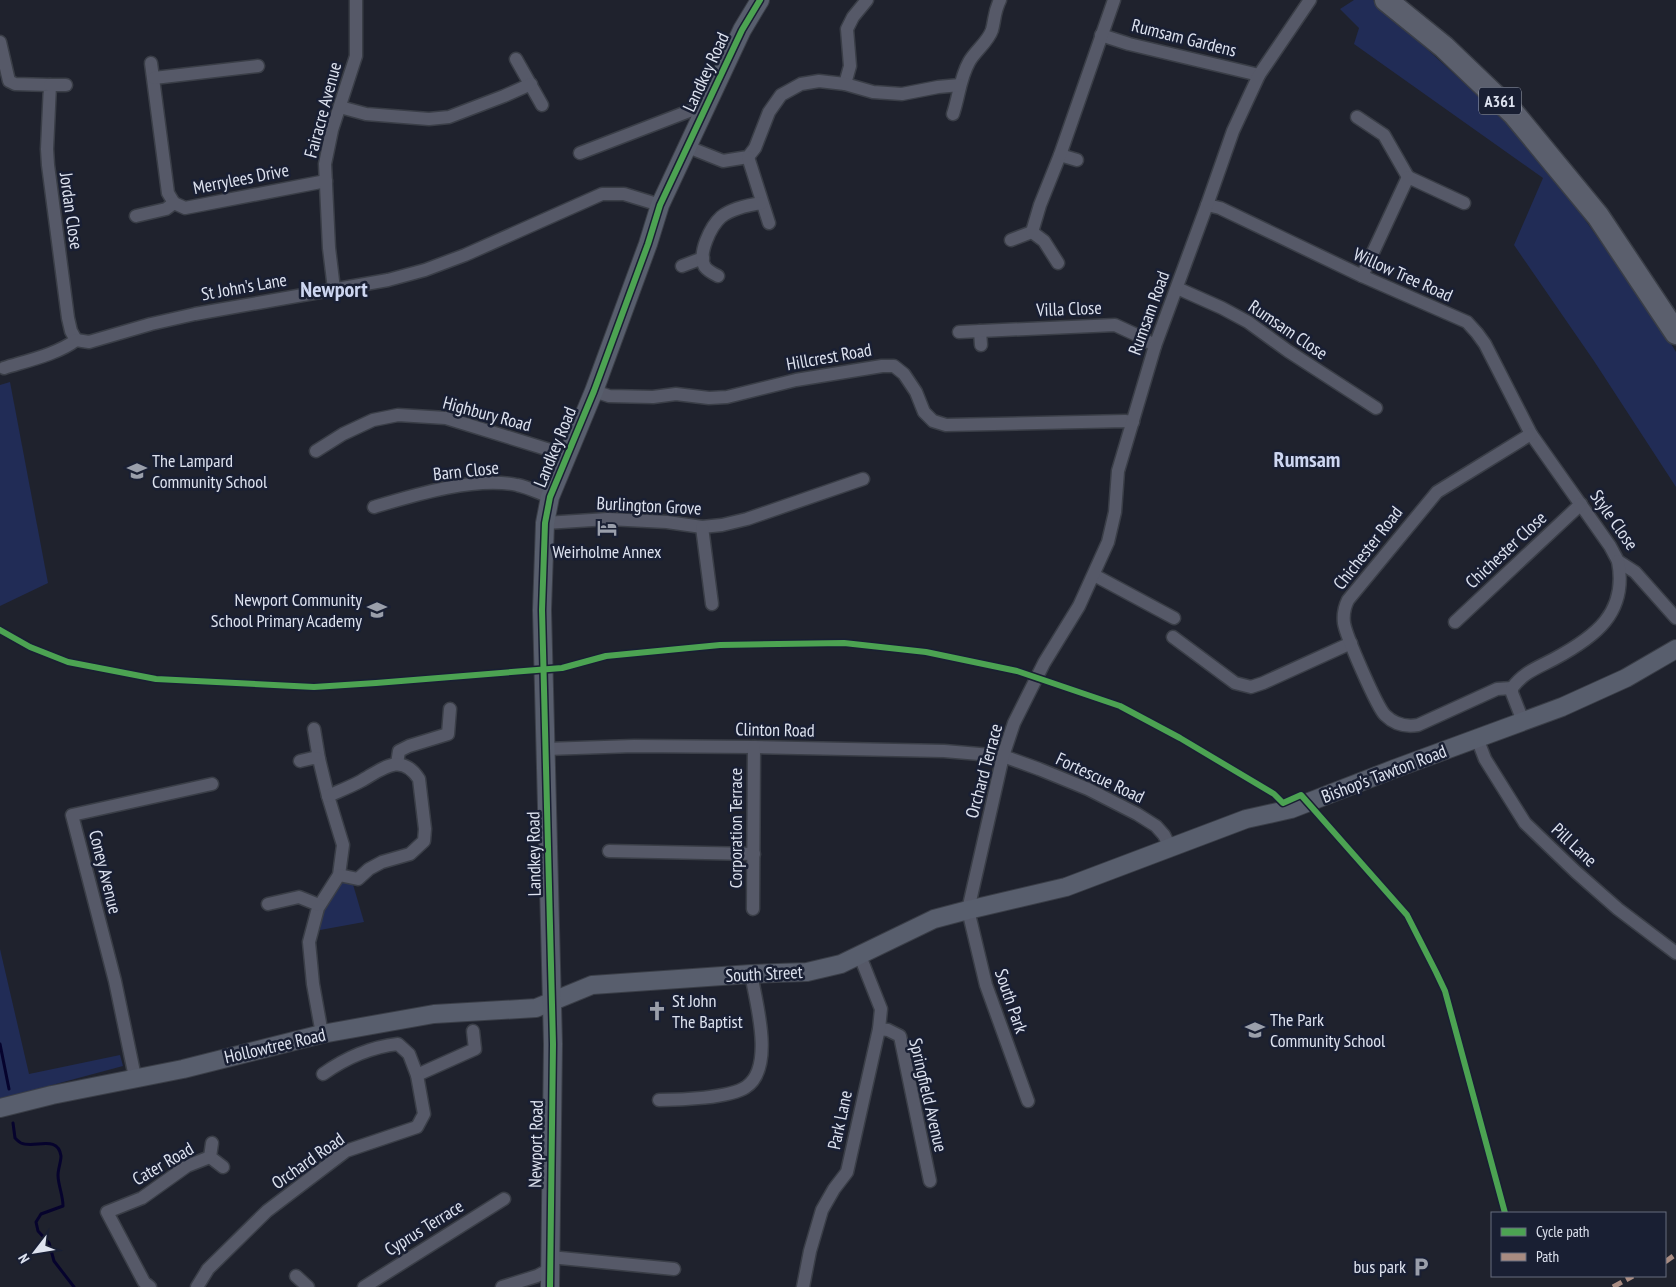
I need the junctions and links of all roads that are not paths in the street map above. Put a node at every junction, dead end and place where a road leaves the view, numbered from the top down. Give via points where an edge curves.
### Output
1 (356, 0) edge
2 (760, 0) edge
3 (867, 0) edge
4 (1000, 0) edge
5 (1114, 0) edge
6 (1310, 0) edge
7 (1386, 0) edge
8 (1101, 35) junction
9 (0, 42) edge
10 (516, 58) dead end
11 (151, 63) dead end
12 (258, 66) dead end
13 (1259, 75) junction
14 (154, 78) junction
15 (530, 84) junction
16 (845, 84) junction
17 (50, 85) junction
18 (66, 85) dead end
19 (960, 85) junction
20 (542, 105) dead end
21 (340, 107) junction
22 (704, 112) junction
23 (953, 114) dead end
24 (1357, 117) dead end
25 (688, 147) junction
26 (580, 153) dead end
27 (1060, 155) junction
28 (748, 157) junction
29 (1077, 160) dead end
30 (326, 181) junction
31 (1406, 181) junction
32 (174, 203) junction
33 (762, 203) junction
34 (1464, 203) dead end
35 (660, 205) junction
36 (1207, 205) junction
37 (136, 216) dead end
38 (769, 223) dead end
39 (1032, 232) junction
40 (1011, 240) dead end
41 (703, 258) junction
42 (1058, 263) dead end
43 (682, 266) dead end
44 (718, 276) dead end
45 (1362, 276) junction
46 (1177, 288) junction
47 (334, 289) junction
48 (980, 331) junction
49 (959, 332) dead end
50 (1676, 333) edge
51 (76, 340) junction
52 (981, 345) dead end
53 (1155, 346) junction
54 (4, 368) dead end
55 (594, 391) junction
56 (1376, 408) dead end
57 (1133, 422) junction
58 (1531, 434) junction
59 (316, 451) dead end
60 (566, 455) junction
61 (864, 479) dead end
62 (550, 497) junction
63 (1581, 504) junction
64 (374, 507) dead end
65 (545, 523) junction
66 (702, 527) junction
67 (1618, 561) junction
68 (1094, 575) junction
69 (712, 604) dead end
70 (1174, 618) dead end
71 (1676, 618) edge
72 (1455, 622) dead end
73 (1173, 636) dead end
74 (1351, 643) junction
75 (1053, 648) joint
76 (1676, 649) edge
77 (1512, 688) junction
78 (450, 709) dead end
79 (1523, 721) junction
80 (314, 729) dead end
81 (1476, 738) junction
82 (754, 747) junction
83 (546, 749) junction
84 (1003, 756) junction
85 (319, 759) junction
86 (300, 761) dead end
87 (397, 764) junction
88 (212, 784) dead end
89 (328, 796) junction
90 (1170, 847) junction
91 (609, 851) dead end
92 (754, 854) junction
93 (339, 875) junction
94 (268, 904) dead end
95 (320, 905) junction
96 (753, 909) dead end
97 (968, 910) junction
98 (1676, 953) edge
99 (860, 956) junction
100 (750, 974) junction
101 (552, 1002) junction
102 (879, 1029) junction
103 (473, 1031) dead end
104 (322, 1034) junction
105 (323, 1074) dead end
106 (417, 1075) junction
107 (135, 1077) junction
108 (659, 1100) dead end
109 (1028, 1101) dead end
110 (0, 1108) edge
111 (212, 1143) dead end
112 (210, 1157) junction
113 (223, 1167) dead end
114 (930, 1180) dead end
115 (504, 1198) dead end
116 (550, 1263) junction
117 (674, 1269) dead end
118 (296, 1276) dead end
119 (150, 1287) edge
120 (197, 1287) edge
121 (308, 1287) edge
122 (364, 1287) edge
123 (502, 1287) edge
124 (550, 1287) edge
125 (803, 1287) edge

1 - 21 street, Fairacre Avenue via 356,56
2 - 22 main road, Landkey Road via 742,30
3 - 16 street via 847,29 850,66
4 - 19 street via 994,12 992,30 969,63
5 - 8 street, Rumsam Gardens
6 - 13 street, Rumsam Road
7 - 50 highway, A361 via 1444,47 1514,114 1598,216
8 - 13 street, Rumsam Gardens
8 - 27 street, Rumsam Gardens
9 - 17 street via 9,80 15,84
10 - 15 street
11 - 14 street
12 - 14 street
13 - 36 street, Rumsam Road via 1233,130
14 - 32 street via 168,194
15 - 20 street
15 - 21 street via 448,117 429,119 366,114
16 - 19 street via 873,92 902,94
16 - 28 street via 819,81 801,84 781,95 768,112 755,148
17 - 18 street
17 - 51 street, Jordan Close via 46,149 68,318
19 - 23 street
21 - 30 street, Fairacre Avenue via 324,164
22 - 25 main road, Landkey Road
22 - 26 street via 692,110
24 - 31 street via 1384,135
25 - 28 street via 723,161
25 - 35 main road, Landkey Road
27 - 29 street
27 - 39 street, Rumsam Gardens
28 - 33 street
30 - 32 street, Merrylees Drive via 185,208
30 - 47 street, Fairacre Avenue
31 - 34 street
31 - 45 street
32 - 37 street, Merrylees Drive via 166,209
33 - 38 street
33 - 41 street via 744,206 721,216 708,232
35 - 47 street, St John's Lane via 624,194 602,194 424,270
35 - 55 main road, Landkey Road
36 - 45 street, Willow Tree Road via 1220,208
36 - 46 street, Rumsam Road
39 - 40 street
39 - 42 street via 1044,241
41 - 43 street
41 - 44 street via 705,267
45 - 58 street, Willow Tree Road via 1466,322 1485,344
46 - 53 street, Rumsam Road
46 - 56 street, Rumsam Close via 1248,322
47 - 51 street, St John's Lane via 186,316 89,342
48 - 49 street, Villa Close
48 - 52 street
48 - 53 street, Villa Close via 1115,325
51 - 54 street, St John's Lane
53 - 57 street, Rumsam Road
55 - 57 street, Hillcrest Road via 609,396 676,394 727,397 796,380 894,366 916,392 924,412 933,421 946,425
55 - 60 main road, Landkey Road
57 - 68 street, Rumsam Road via 1118,470 1115,512 1108,542
58 - 63 street, Style Close
58 - 74 street, Chichester Road via 1436,492 1348,600 1344,622
59 - 60 street, Highbury Road via 372,420 398,415 446,418
60 - 62 main road, Landkey Road
61 - 66 street, Burlington Grove via 746,519
62 - 64 street, Barn Close via 518,485 493,482 413,495
62 - 65 main road, Landkey Road
63 - 67 street, Style Close
63 - 72 street, Chichester Close
65 - 66 street, Burlington Grove via 636,519
65 - 83 main road, Landkey Road via 543,642
66 - 69 street
67 - 71 street, Style Close via 1635,572
67 - 77 street via 1620,592 1603,624 1585,641 1526,672
68 - 70 street
68 - 75 street, Rumsam Road
73 - 74 street via 1235,683 1251,687
74 - 77 street, Chichester Road via 1381,710 1404,725 1418,725 1497,689
75 - 84 street, Orchard Terrace via 1014,723
76 - 79 main road, Bishop's Tawton Road via 1626,678
77 - 79 street
78 - 87 street via 448,734 399,751
79 - 81 main road, Bishop's Tawton Road
80 - 85 street
81 - 90 main road, Bishop's Tawton Road via 1291,809 1246,819
81 - 98 street, Pill Lane via 1485,760 1525,823 1618,909
82 - 83 street, Clinton Road
82 - 84 street, Clinton Road via 944,751
82 - 92 street, Corporation Terrace
83 - 101 main road, Landkey Road
84 - 90 street, Fortescue Road via 1088,789 1137,814 1156,826
84 - 97 street, Orchard Terrace
85 - 86 street
85 - 89 street
87 - 89 street via 380,768
87 - 93 street via 415,773 419,779 424,841 410,854 382,862 358,879
88 - 107 street, Coney Avenue via 72,816 115,981
89 - 93 street via 343,845
90 - 97 main road, Bishop's Tawton Road via 1066,886
91 - 92 street
92 - 96 street, Corporation Terrace
93 - 95 street
94 - 95 street via 299,897
95 - 104 street via 309,942
97 - 99 main road, South Street via 934,919
97 - 109 street, South Park via 986,985
99 - 100 main road, South Street via 807,972
99 - 102 street, Park Lane via 881,1009
100 - 101 main road, South Street via 592,985
100 - 108 street via 761,1044 762,1062 756,1078 735,1092
101 - 104 main road, Hollowtree Road via 536,1008 434,1014
101 - 116 main road, Newport Road
102 - 114 street, Springfield Avenue via 900,1036
102 - 125 street, Park Lane via 847,1172 822,1210
103 - 106 street via 474,1050
104 - 107 main road, Hollowtree Road via 182,1069
105 - 106 street, Orchard Road via 341,1061 398,1044 410,1054
106 - 120 street, Orchard Road via 424,1114 417,1127 346,1151 267,1211 208,1269
107 - 110 main road, Hollowtree Road
111 - 112 street, Cater Road
112 - 113 street, Cater Road
112 - 119 street, Cater Road via 187,1166 142,1198 105,1207 144,1282
115 - 122 street, Cyprus Terrace
116 - 117 street
116 - 123 street via 536,1276
116 - 124 main road, Newport Road
118 - 121 street

